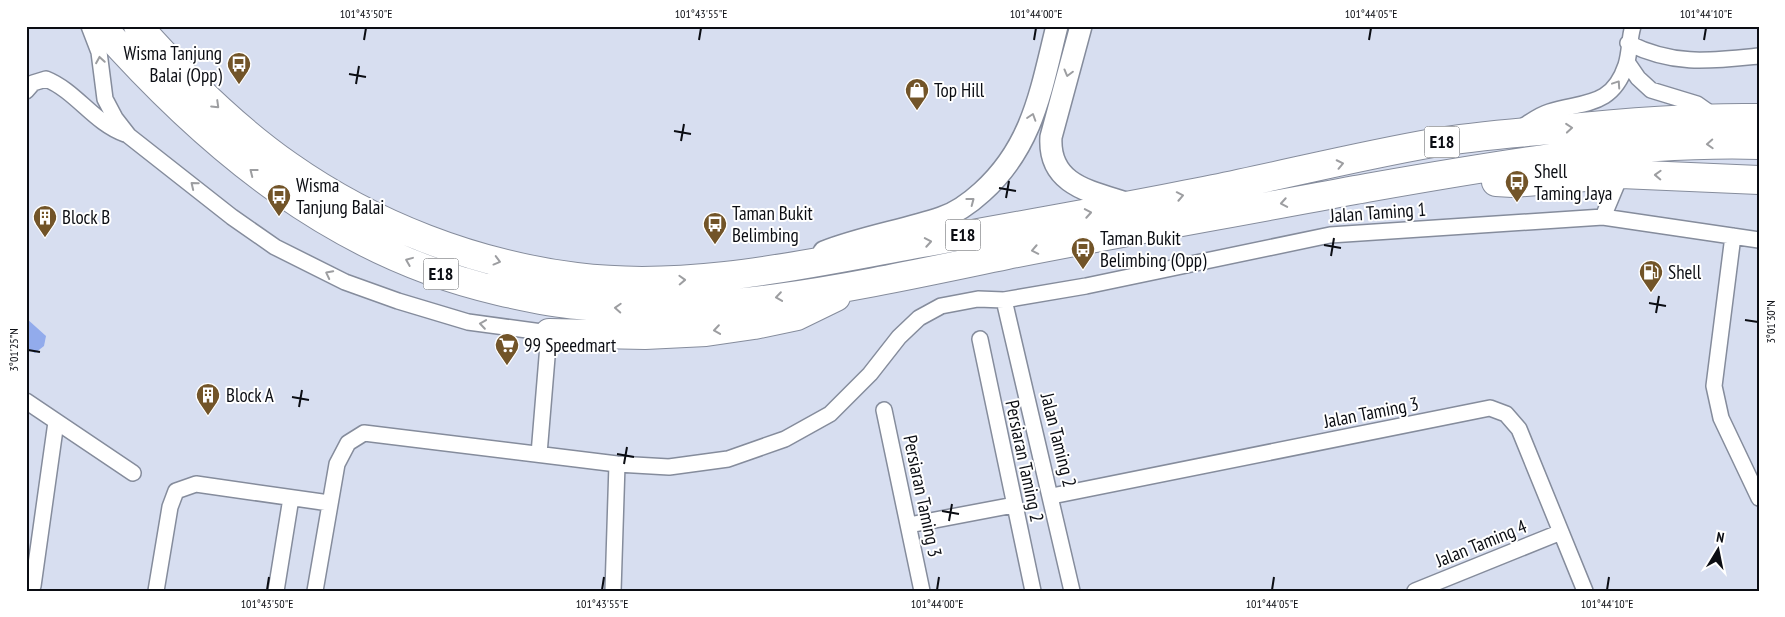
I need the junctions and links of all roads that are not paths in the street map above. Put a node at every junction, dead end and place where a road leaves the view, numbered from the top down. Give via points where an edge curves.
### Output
1 (89, 26) edge
2 (101, 26) edge
3 (138, 26) edge
4 (1057, 26) edge
5 (1080, 26) edge
6 (1633, 26) edge
7 (1628, 42) junction
8 (1759, 56) edge
9 (1627, 62) junction
10 (104, 83) junction
11 (26, 91) edge
12 (76, 98) junction
13 (1718, 118) junction
14 (1758, 118) edge
15 (1512, 133) junction
16 (129, 136) junction
17 (1759, 145) edge
18 (1621, 174) junction
19 (1436, 176) junction
20 (1751, 182) edge
21 (1133, 206) junction
22 (1603, 217) junction
23 (1732, 236) junction
24 (1759, 240) edge
25 (794, 265) junction
26 (862, 284) junction
27 (1004, 300) junction
28 (549, 333) junction
29 (980, 340) dead end
30 (26, 401) edge
31 (884, 410) dead end
32 (56, 422) junction
33 (540, 454) junction
34 (617, 464) junction
35 (133, 473) dead end
36 (1052, 496) junction
37 (291, 498) junction
38 (1759, 498) edge
39 (329, 503) junction
40 (1014, 505) junction
41 (908, 525) junction
42 (1561, 532) junction
43 (32, 586) dead end
44 (1067, 590) edge
45 (156, 591) edge
46 (276, 591) edge
47 (315, 591) edge
48 (613, 591) edge
49 (922, 591) edge
50 (1033, 591) edge
51 (1415, 591) edge
52 (1585, 591) edge

10 -> 1 street
26 -> 2 highway, E18 via 723,305 636,309 573,305 496,290 440,274 374,247 274,188 221,147 162,93
3 -> 25 highway, E18 via 168,60 239,127 290,167 386,221 450,248 575,277 633,281 718,278
25 -> 4 main road via 844,244 943,218 969,204 987,188 1011,161 1026,134
5 -> 21 main road via 1050,151 1063,178
6 - 7 street
7 - 8 street via 1649,54 1678,60 1711,61
7 - 9 street
9 - 13 street via 1651,90 1697,104
15 -> 9 street via 1546,113 1608,96
10 - 12 street via 89,98
10 - 16 street via 105,99
11 - 12 street via 33,83 46,79 59,84
12 - 16 street via 111,129
13 - 14 highway, E18
15 -> 13 highway, E18
21 -> 15 highway, E18 via 1433,143
28 -> 16 street via 468,322 398,302 345,282 275,247
17 -> 19 highway, E18 via 1625,149
18 - 19 highway via 1513,183
20 -> 18 highway
18 - 22 street
19 -> 26 highway, E18 via 1092,238
25 -> 21 highway, E18
22 - 23 street, Jalan Taming 1
22 - 27 street, Jalan Taming 1 via 1330,234 1086,286
23 - 24 street, Jalan Taming 1
23 - 38 street via 1714,386 1721,418
26 -> 28 highway via 797,316 754,325 706,332
27 - 34 street, Jalan Taming 1 via 978,299 941,306 919,318 830,414 786,439 728,459 669,467
27 - 36 street, Jalan Taming 2
28 - 33 street
29 - 40 street, Persiaran Taming 2
30 - 32 street
31 - 41 street, Persiaran Taming 3
32 - 35 street
32 - 43 street
33 - 34 street, Jalan Taming 1
33 - 39 street, Jalan Taming 1 via 364,433 348,442 337,464
34 - 48 street
36 - 42 street, Jalan Taming 3 via 1490,408 1506,414 1519,429
36 - 44 street, Jalan Taming 2
37 - 39 street
37 - 45 street via 196,484 176,491 170,507
37 - 46 street
39 - 47 street, Jalan Taming 1
40 - 41 street
40 - 50 street, Persiaran Taming 2
41 - 49 street, Persiaran Taming 3
42 - 51 street, Jalan Taming 4
42 - 52 street, Jalan Taming 3

